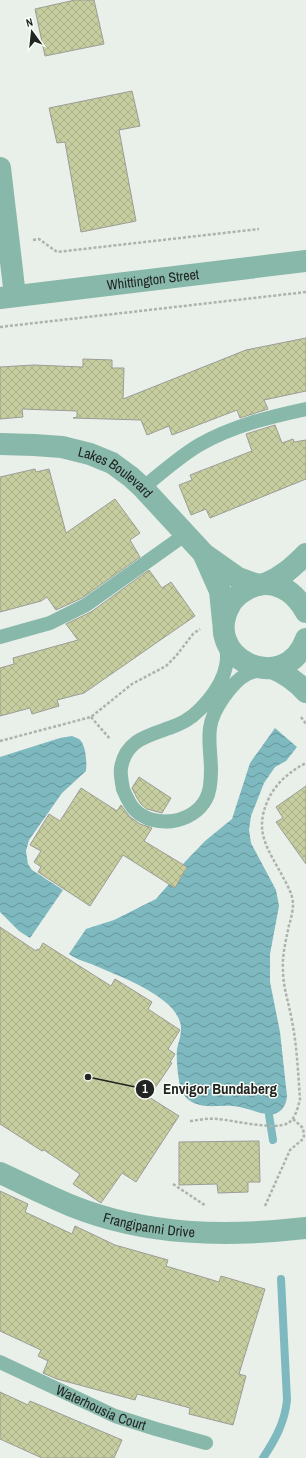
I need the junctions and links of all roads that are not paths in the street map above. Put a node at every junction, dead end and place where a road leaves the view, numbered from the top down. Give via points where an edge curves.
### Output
1 (0, 168) edge
2 (306, 261) edge
3 (8, 297) edge
4 (306, 409) edge
5 (0, 444) edge
6 (143, 488) junction
7 (186, 534) junction
8 (204, 554) junction
9 (306, 554) edge
10 (261, 585) junction
11 (306, 612) edge
12 (217, 628) junction
13 (0, 637) edge
14 (306, 640) edge
15 (269, 668) junction
16 (306, 692) edge
17 (0, 1173) edge
18 (306, 1228) edge
19 (0, 1362) edge
20 (206, 1443) dead end

1 - 3 street
2 - 3 street, Whittington Street
4 - 6 lane via 252,422 221,434 180,458
5 - 6 street, Lakes Boulevard via 62,447 90,454 112,463
6 - 7 street, Lakes Boulevard
7 - 8 street, Lakes Boulevard
7 - 13 lane via 86,605 50,623
8 - 10 street via 238,578
8 - 12 street via 220,591
9 - 10 street via 277,580
10 - 11 street via 278,586 290,592 300,600
10 - 12 street via 245,590 234,599
12 - 15 street via 239,659 251,666
12 - 15 lane via 227,654 221,682 194,715 178,725 146,736 133,744 124,755 121,769 122,785 135,810 145,817 172,821 187,817 197,810 206,799 210,783 209,738 215,712 236,681 247,674
14 - 15 street via 296,657 285,664
15 - 16 street via 285,674
17 - 18 street, Frangipanni Drive via 72,1206 130,1224 202,1234 240,1234
19 - 20 lane, Waterhousia Court via 115,1416

